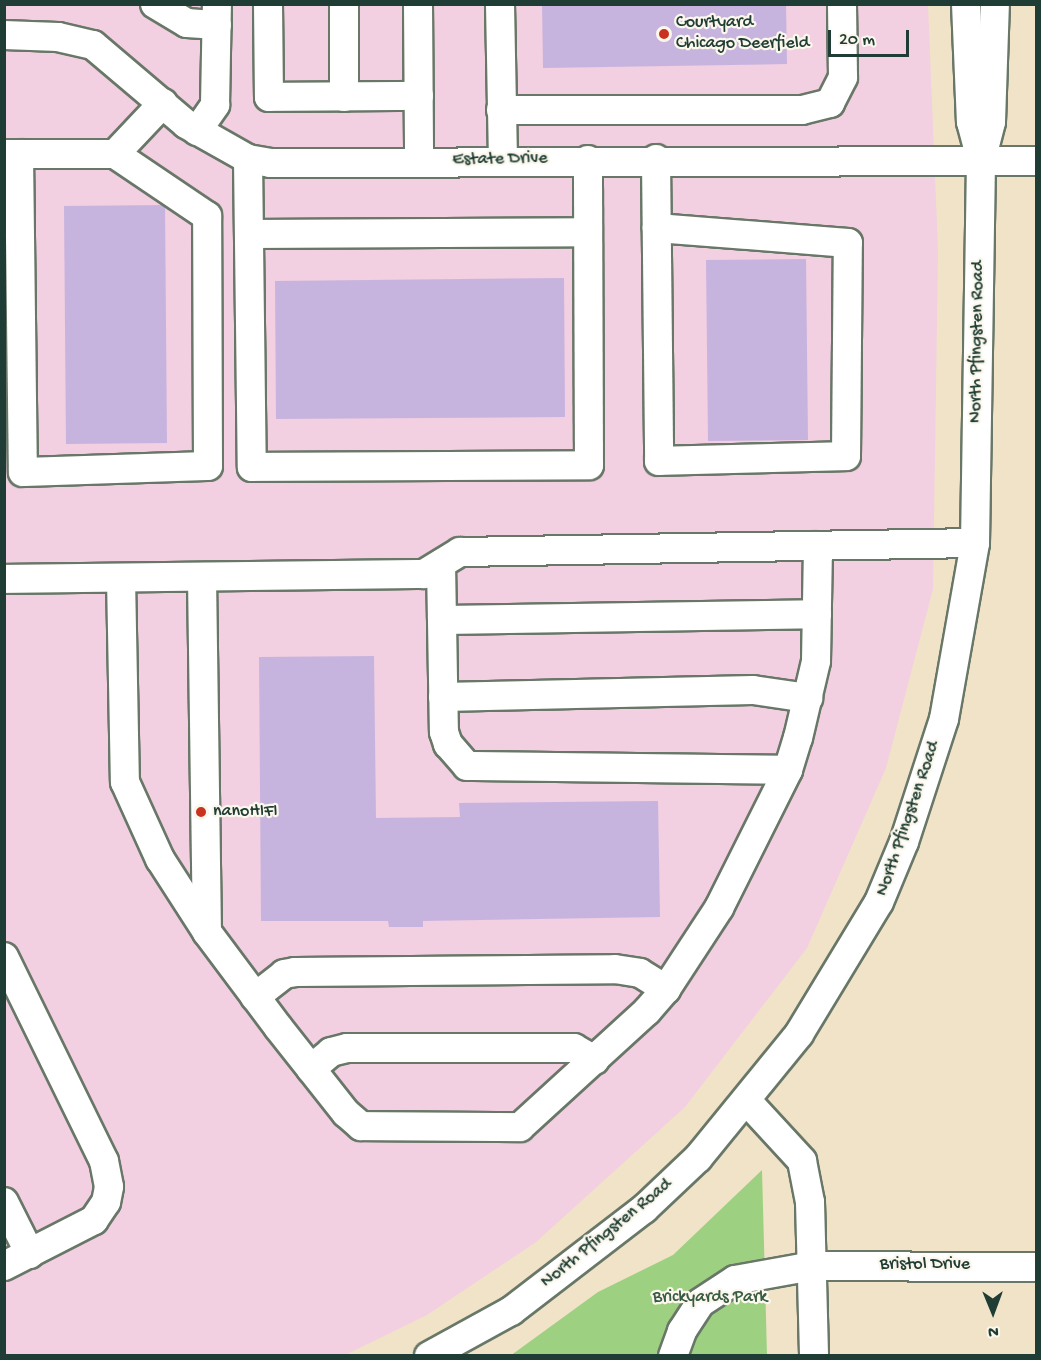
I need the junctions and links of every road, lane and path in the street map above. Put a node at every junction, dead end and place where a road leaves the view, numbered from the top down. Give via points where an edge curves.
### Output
1 (154, 4) edge
2 (268, 4) edge
3 (344, 4) edge
4 (418, 4) edge
5 (500, 4) edge
6 (842, 4) edge
7 (966, 4) edge
8 (995, 4) edge
9 (217, 15) edge
10 (4, 35) edge
11 (419, 96) junction
12 (344, 97) junction
13 (163, 103) junction
14 (501, 110) junction
15 (197, 131) junction
16 (12, 154) edge
17 (115, 154) junction
18 (248, 159) junction
19 (656, 159) junction
20 (503, 160) junction
21 (588, 160) junction
22 (419, 161) junction
23 (981, 161) junction
24 (1036, 161) edge
25 (657, 228) junction
26 (588, 232) junction
27 (249, 234) junction
28 (975, 543) junction
29 (818, 546) junction
30 (441, 564) junction
31 (202, 577) junction
32 (121, 578) junction
33 (4, 579) edge
34 (817, 614) junction
35 (442, 620) junction
36 (443, 697) junction
37 (808, 698) junction
38 (788, 770) junction
39 (207, 932) junction
40 (4, 957) edge
41 (666, 989) junction
42 (255, 997) junction
43 (595, 1060) junction
44 (311, 1069) junction
45 (746, 1100) junction
46 (4, 1203) edge
47 (30, 1254) junction
48 (4, 1266) edge
49 (813, 1266) junction
50 (1036, 1267) edge
51 (429, 1356) edge
52 (673, 1356) edge
53 (814, 1356) edge

1 - 9 street via 187,23
2 - 12 street via 269,98
3 - 12 street
4 - 11 street
5 - 14 street
6 - 14 street via 843,77 830,103 802,110
7 - 23 street, North Pfingsten Road via 971,122
8 - 23 street, North Pfingsten Road via 991,122
9 - 15 street via 214,105
10 - 13 street, Estate Drive via 58,37 93,45
11 - 12 street
11 - 22 street
13 - 15 street, Estate Drive
13 - 17 street
14 - 20 street
15 - 18 street, Estate Drive
16 - 17 street
16 - 17 street via 23,472 208,466 207,216
18 - 22 street, Estate Drive via 270,164
18 - 27 street
19 - 21 street, Estate Drive
19 - 23 street, Estate Drive
19 - 25 street
20 - 21 street, Estate Drive
20 - 22 street, Estate Drive
21 - 26 street
23 - 24 street, Estate Drive
23 - 28 street, North Pfingsten Road
25 - 25 street via 659,461 846,456 848,243
26 - 27 street
26 - 27 street via 589,465 252,467
28 - 29 street
28 - 45 street, North Pfingsten Road via 944,719 904,842 879,902 848,958 800,1034
29 - 30 street via 460,552
29 - 34 street
30 - 31 street via 424,574
30 - 35 street
31 - 32 street
31 - 39 street
32 - 33 street
32 - 39 street via 125,782 160,859
34 - 35 street
34 - 37 street via 816,661
35 - 36 street
36 - 37 street via 753,690
36 - 38 street via 448,744 467,766
37 - 38 street
38 - 41 street via 719,908
39 - 42 street
40 - 47 street via 108,1173 106,1202 94,1220
41 - 42 street via 640,973 615,969 295,972 284,974
41 - 43 street
42 - 44 street
43 - 44 street via 574,1048 347,1048 331,1052
43 - 44 street via 520,1127 361,1126
45 - 49 street via 802,1161 810,1202
45 - 51 street, North Pfingsten Road via 698,1158 644,1209 512,1311
46 - 47 street
47 - 48 street
49 - 50 street, Bristol Drive
49 - 52 street, Bristol Drive via 735,1280 700,1303 682,1331
49 - 53 street

